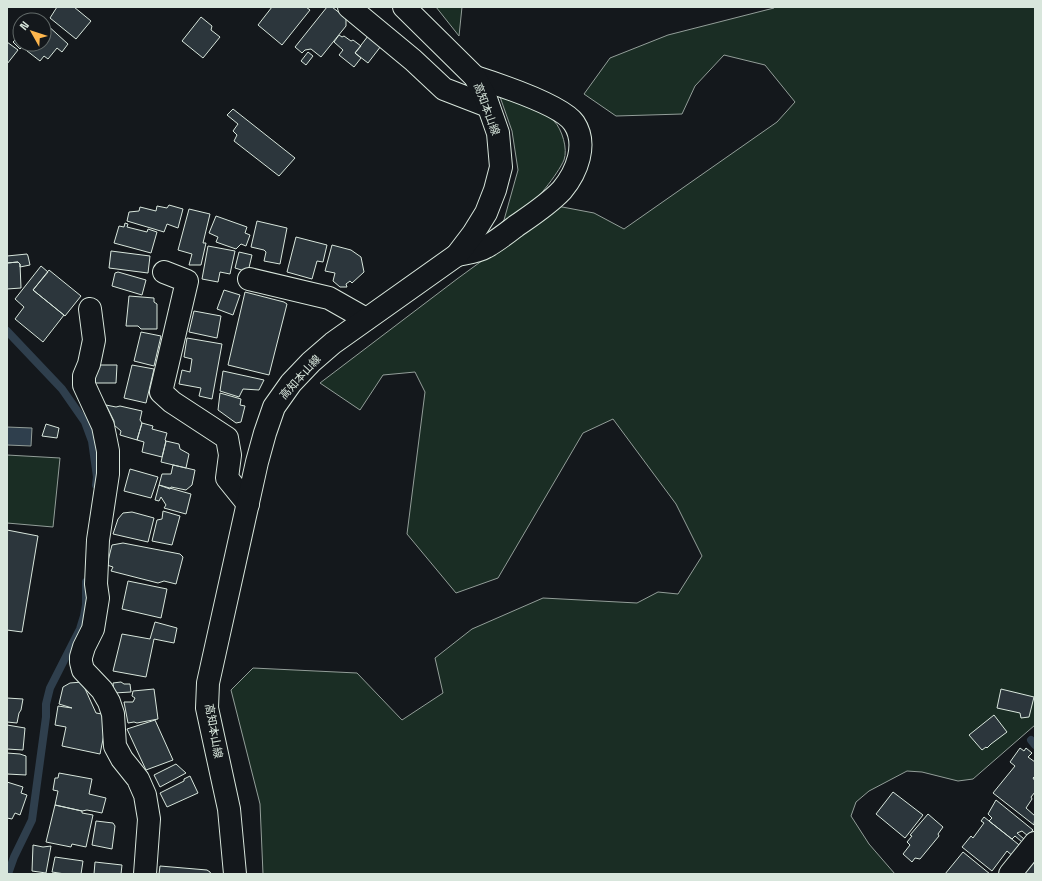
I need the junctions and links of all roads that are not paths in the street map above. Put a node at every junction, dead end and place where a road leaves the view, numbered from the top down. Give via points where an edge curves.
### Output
1 (349, 7) edge
2 (404, 7) edge
3 (475, 77) junction
4 (488, 106) junction
5 (457, 255) junction
6 (164, 272) dead end
7 (249, 279) dead end
8 (90, 309) dead end
9 (366, 319) junction
10 (248, 504) junction
11 (1035, 843) edge
12 (145, 874) edge
13 (235, 874) edge
14 (1010, 874) edge

1 - 4 street via 444,89
2 - 3 street, 高知本山線
3 - 4 street, 高知本山線
3 - 5 street via 500,84 561,112 573,122 579,132 580,156 562,190 542,208 486,248
4 - 5 street, 高知本山線 via 498,133 501,167 486,213
5 - 9 street, 高知本山線
6 - 10 street via 187,281 161,392 227,438 230,455 228,478
7 - 9 street via 329,298
8 - 12 street via 94,340 84,385 102,426 108,451 108,474 98,540 98,598 92,629 81,662 83,670 102,690 109,702 113,714 115,746 138,779 145,795 149,819
9 - 10 street, 高知本山線 via 311,362 291,383 274,407
10 - 13 street, 高知本山線 via 208,683 208,708 229,809
11 - 14 street

